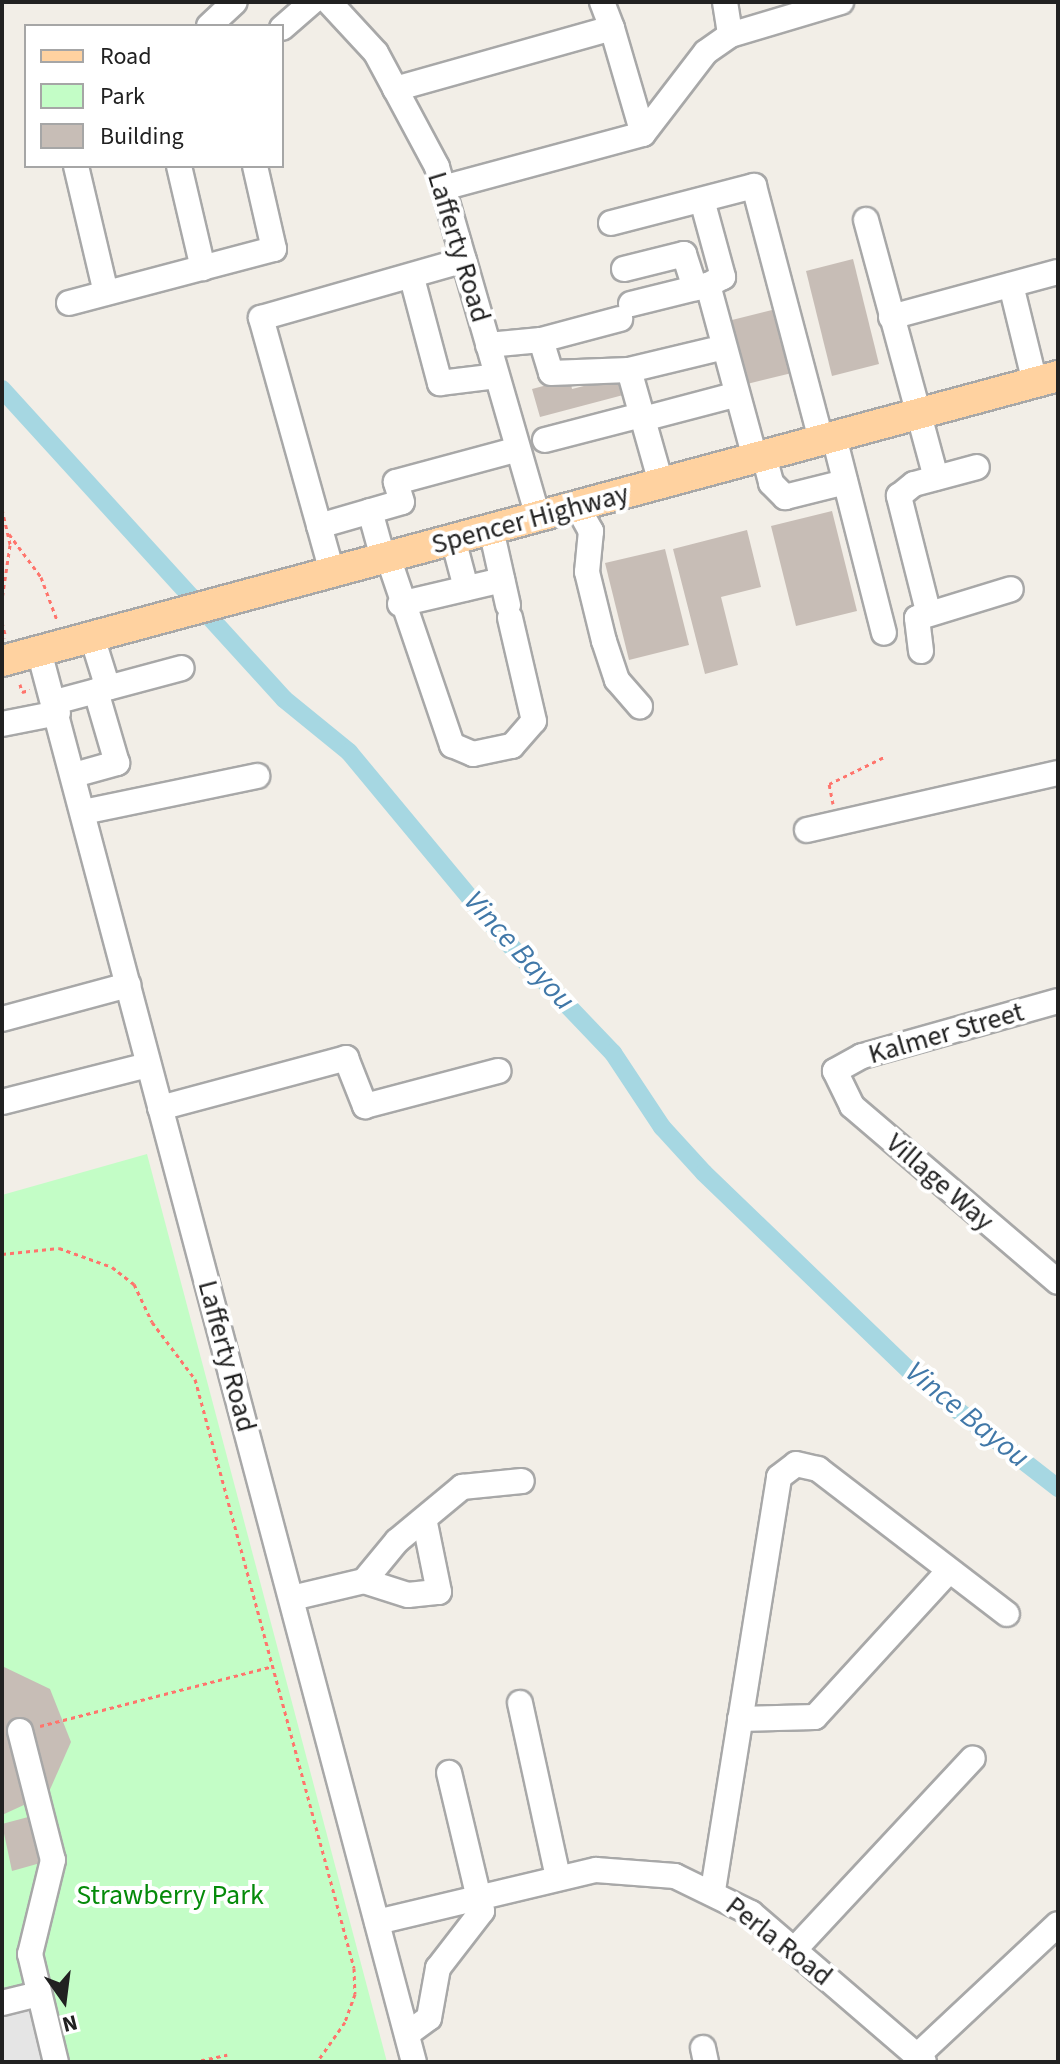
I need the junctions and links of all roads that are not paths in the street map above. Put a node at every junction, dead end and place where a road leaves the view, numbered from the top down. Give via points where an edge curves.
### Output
1 (235, 2) edge
2 (312, 2) edge
3 (329, 2) edge
4 (602, 2) edge
5 (725, 2) edge
6 (841, 2) edge
7 (211, 24) edge
8 (284, 26) edge
9 (612, 28) junction
10 (730, 35) junction
11 (407, 86) junction
12 (643, 134) junction
13 (76, 168) edge
14 (179, 168) edge
15 (255, 168) edge
16 (443, 188) junction
17 (702, 200) junction
18 (866, 220) dead end
19 (611, 223) dead end
20 (464, 260) junction
21 (203, 268) junction
22 (624, 269) dead end
23 (1058, 272) edge
24 (412, 278) junction
25 (1011, 285) junction
26 (701, 287) junction
27 (106, 293) junction
28 (69, 303) dead end
29 (891, 317) junction
30 (541, 340) junction
31 (488, 345) junction
32 (712, 350) dead end
33 (629, 370) junction
34 (497, 376) junction
35 (1047, 380) edge
36 (726, 397) dead end
37 (920, 413) junction
38 (642, 417) junction
39 (828, 438) junction
40 (545, 440) dead end
41 (518, 449) junction
42 (759, 457) junction
43 (977, 467) dead end
44 (936, 478) junction
45 (845, 482) junction
46 (661, 483) junction
47 (577, 506) junction
48 (370, 511) junction
49 (538, 517) junction
50 (319, 526) junction
51 (491, 529) junction
52 (453, 539) junction
53 (386, 558) junction
54 (332, 572) junction
55 (502, 580) junction
56 (466, 588) junction
57 (1011, 589) dead end
58 (400, 604) junction
59 (928, 611) junction
60 (884, 633) dead end
61 (92, 637) junction
62 (39, 651) junction
63 (921, 651) dead end
64 (182, 668) dead end
65 (11, 672) edge
66 (102, 690) junction
67 (640, 706) dead end
68 (57, 708) junction
69 (2, 724) edge
70 (1058, 773) edge
71 (74, 775) junction
72 (257, 776) dead end
73 (83, 812) junction
74 (807, 830) dead end
75 (128, 985) junction
76 (1058, 1001) edge
77 (2, 1019) edge
78 (148, 1065) junction
79 (498, 1071) dead end
80 (835, 1071) joint
81 (2, 1102) edge
82 (160, 1108) junction
83 (1058, 1282) edge
84 (522, 1481) dead end
85 (425, 1523) junction
86 (947, 1573) junction
87 (364, 1581) junction
88 (292, 1598) junction
89 (1007, 1614) dead end
90 (520, 1703) dead end
91 (740, 1719) junction
92 (20, 1731) road end
93 (973, 1758) dead end
94 (449, 1773) dead end
95 (558, 1878) junction
96 (713, 1890) junction
97 (481, 1897) junction
98 (377, 1922) junction
99 (1058, 1924) edge
100 (794, 1950) junction
101 (37, 1994) junction
102 (2, 2003) edge
103 (407, 2034) junction
104 (920, 2059) edge
105 (56, 2062) edge
106 (414, 2062) edge

1 - 7 street
2 - 8 street
3 - 11 street, Lafferty Road
4 - 9 street
5 - 10 street
6 - 10 street
9 - 11 street
9 - 12 street
10 - 12 street via 706,52
11 - 16 street, Lafferty Road
12 - 16 street
13 - 27 street
14 - 21 street
15 - 21 street via 274,249
16 - 20 street, Lafferty Road
17 - 19 street
17 - 26 street via 723,277
17 - 39 street via 754,186
18 - 29 street
20 - 24 street
20 - 31 street, Lafferty Road
21 - 27 street
22 - 26 street via 684,254
23 - 25 street
24 - 34 street via 440,383
24 - 50 street via 261,318
25 - 29 street
25 - 35 street
26 - 30 street
26 - 42 street
27 - 28 street
29 - 37 street
30 - 31 street
30 - 33 street via 551,373
31 - 34 street, Lafferty Road
32 - 33 street
33 - 38 street
34 - 41 street, Lafferty Road
35 - 37 main road, Spencer Highway
36 - 38 street
37 - 39 main road, Spencer Highway
37 - 44 street
38 - 40 street
38 - 46 street
39 - 42 main road, Spencer Highway
39 - 45 street
41 - 48 street via 396,482 402,502
41 - 49 street, Lafferty Road
42 - 45 street via 771,483 785,497
42 - 46 main road, Spencer Highway
43 - 44 street
44 - 59 street via 899,496
45 - 60 street
46 - 47 main road, Spencer Highway
47 - 49 main road, Spencer Highway
47 - 67 street via 591,531 587,572 604,641 617,680
48 - 50 street
48 - 53 street
49 - 51 main road, Spencer Highway
50 - 54 street
51 - 52 main road, Spencer Highway
51 - 55 street
52 - 53 main road, Spencer Highway
52 - 56 street
53 - 54 main road, Spencer Highway
53 - 58 street
54 - 61 main road, Spencer Highway
55 - 56 street
55 - 58 street via 534,721 512,746 473,754 452,745
56 - 58 street
57 - 59 street
59 - 63 street via 914,624
61 - 62 main road, Spencer Highway
61 - 66 street
62 - 65 main road, Spencer Highway
62 - 68 street, Lafferty Road
64 - 66 street
66 - 68 street
66 - 71 street via 117,763
68 - 69 street
68 - 71 street, Lafferty Road
70 - 74 street
71 - 73 street, Lafferty Road
72 - 73 street
73 - 75 street, Lafferty Road
75 - 77 street
75 - 78 street, Lafferty Road
76 - 80 street, Kalmer Street via 862,1056
78 - 81 street
78 - 82 street, Lafferty Road
79 - 82 street via 365,1106 346,1058
80 - 83 street, Village Way via 852,1106
82 - 88 street, Lafferty Road
84 - 85 street via 462,1487
85 - 87 street via 397,1541
85 - 87 street via 439,1592 408,1595
86 - 89 street
86 - 91 street via 815,1717
86 - 91 street via 818,1469 796,1464 779,1477
87 - 88 street
88 - 98 street, Lafferty Road
90 - 95 street
91 - 96 street
92 - 101 street via 53,1860 30,1954
93 - 100 street
94 - 97 street
95 - 96 street, Perla Road via 633,1870
95 - 97 street, Perla Road
96 - 100 street, Perla Road
97 - 98 street, Perla Road
97 - 103 street via 477,1920 431,1985 429,2018
98 - 103 street, Lafferty Road
99 - 104 street
100 - 104 street, Perla Road
101 - 102 street
101 - 105 street
103 - 106 street, Lafferty Road

